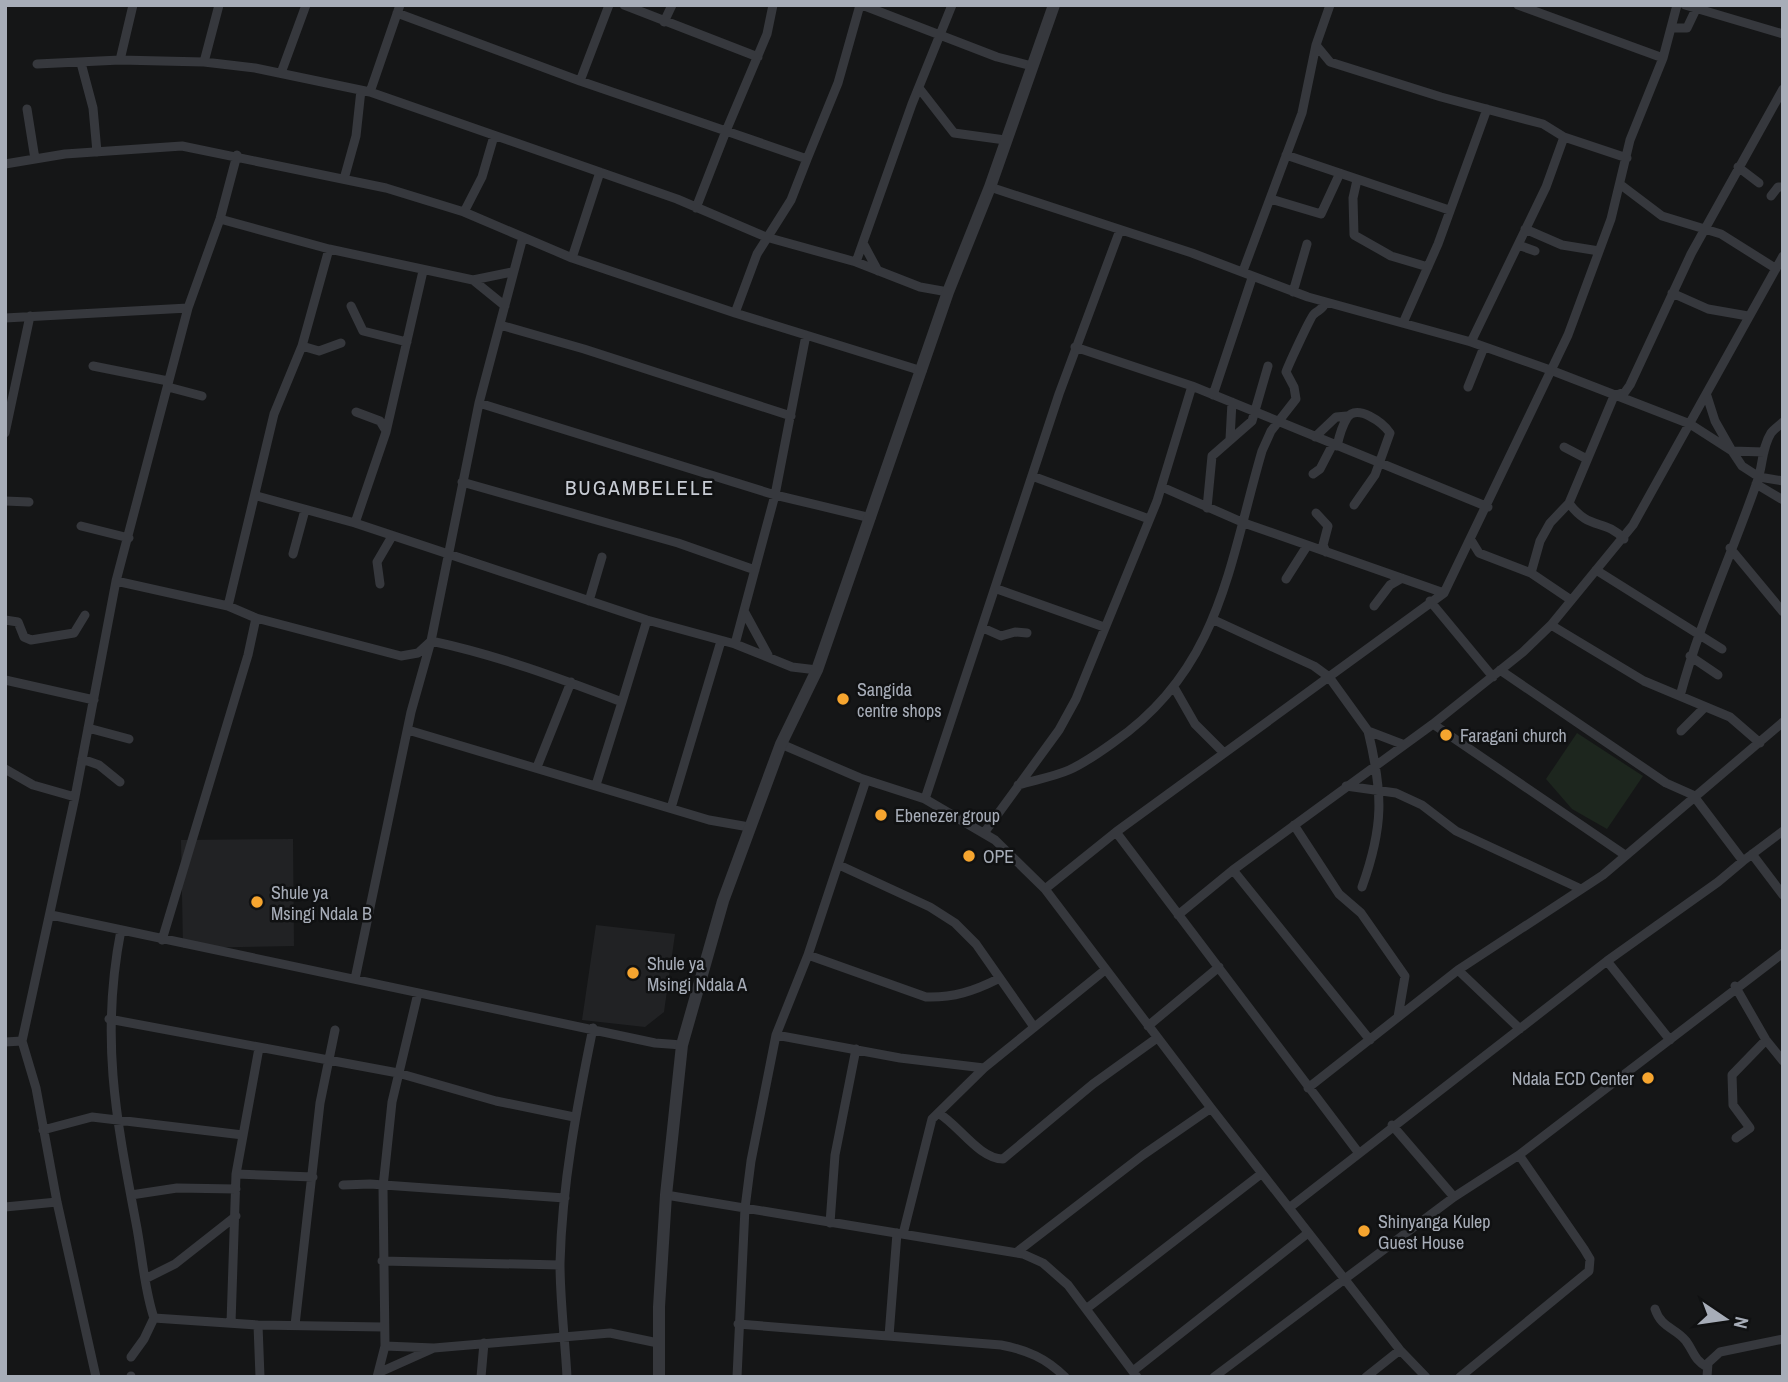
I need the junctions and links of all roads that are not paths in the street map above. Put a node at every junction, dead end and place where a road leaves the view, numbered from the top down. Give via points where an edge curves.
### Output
1 (133, 5) edge
2 (219, 5) edge
3 (306, 5) edge
4 (609, 5) edge
5 (624, 5) edge
6 (672, 5) edge
7 (773, 5) edge
8 (861, 5) edge
9 (952, 5) edge
10 (1054, 5) edge
11 (1330, 5) edge
12 (1518, 5) edge
13 (1677, 5) edge
14 (1685, 5) edge
15 (1697, 7) junction
16 (399, 9) edge
17 (664, 22) junction
18 (1671, 28) junction
19 (940, 34) junction
20 (1783, 34) edge
21 (1317, 46) junction
22 (758, 57) junction
23 (1663, 58) junction
24 (120, 60) junction
25 (204, 62) junction
26 (81, 63) junction
27 (37, 64) dead end
28 (1032, 65) junction
29 (281, 73) junction
30 (580, 81) junction
31 (919, 88) junction
32 (1783, 89) edge
33 (365, 91) junction
34 (1487, 108) junction
35 (27, 109) dead end
36 (726, 131) junction
37 (494, 136) junction
38 (1564, 137) junction
39 (1005, 140) junction
40 (97, 152) junction
41 (237, 155) junction
42 (1286, 155) junction
43 (1627, 158) junction
44 (35, 159) junction
45 (807, 159) junction
46 (5, 164) edge
47 (1738, 167) junction
48 (600, 172) junction
49 (1340, 173) junction
50 (344, 179) junction
51 (1357, 180) junction
52 (1759, 183) dead end
53 (1621, 186) junction
54 (990, 187) junction
55 (1783, 187) edge
56 (1771, 196) dead end
57 (1271, 199) junction
58 (695, 208) junction
59 (1449, 210) junction
60 (464, 212) junction
61 (220, 219) junction
62 (1706, 228) junction
63 (1525, 229) junction
64 (1120, 230) junction
65 (523, 237) junction
66 (766, 237) junction
67 (864, 244) junction
68 (1307, 244) dead end
69 (1518, 246) junction
70 (329, 248) junction
71 (1535, 251) dead end
72 (1599, 251) junction
73 (1783, 257) edge
74 (572, 258) junction
75 (856, 262) junction
76 (1428, 267) junction
77 (1775, 268) junction
78 (423, 271) junction
79 (878, 271) junction
80 (1242, 271) junction
81 (512, 272) junction
82 (1252, 278) junction
83 (473, 280) junction
84 (948, 292) junction
85 (1293, 292) junction
86 (1672, 293) junction
87 (1326, 302) junction
88 (351, 306) dead end
89 (505, 306) junction
90 (188, 309) junction
91 (735, 313) junction
92 (30, 316) junction
93 (1748, 316) junction
94 (5, 318) edge
95 (1403, 323) junction
96 (500, 325) junction
97 (806, 335) junction
98 (407, 342) junction
99 (1471, 342) junction
100 (341, 343) dead end
101 (302, 346) junction
102 (1075, 347) junction
103 (1484, 347) junction
104 (93, 366) dead end
105 (1268, 366) dead end
106 (922, 371) junction
107 (1553, 371) junction
108 (168, 384) junction
109 (1192, 386) junction
110 (1468, 387) dead end
111 (1213, 395) junction
112 (202, 396) dead end
113 (1614, 396) junction
114 (1707, 396) junction
115 (1232, 402) junction
116 (479, 403) junction
117 (1256, 411) junction
118 (356, 412) dead end
119 (791, 416) junction
120 (1347, 416) junction
121 (1281, 422) junction
122 (1783, 422) edge
123 (1690, 424) junction
124 (386, 432) junction
125 (5, 433) edge
126 (1315, 437) junction
127 (1230, 439) junction
128 (1335, 445) junction
129 (1564, 447) dead end
130 (1732, 451) junction
131 (1764, 452) junction
132 (1585, 458) junction
133 (1379, 465) junction
134 (1313, 474) dead end
135 (1032, 476) junction
136 (1757, 481) junction
137 (1783, 481) edge
138 (462, 482) junction
139 (1162, 487) junction
140 (775, 495) junction
141 (257, 496) junction
142 (1783, 500) edge
143 (5, 501) edge
144 (29, 502) dead end
145 (1569, 503) junction
146 (1354, 505) dead end
147 (1488, 507) junction
148 (1207, 508) junction
149 (305, 510) junction
150 (1316, 513) dead end
151 (871, 518) junction
152 (1149, 519) junction
153 (355, 523) junction
154 (1244, 523) junction
155 (81, 526) dead end
156 (128, 538) junction
157 (391, 538) junction
158 (1624, 539) junction
159 (1471, 540) junction
160 (1307, 546) junction
161 (1730, 548) junction
162 (1326, 552) junction
163 (447, 553) junction
164 (293, 554) dead end
165 (602, 557) dead end
166 (1534, 559) junction
167 (1518, 569) junction
168 (755, 570) junction
169 (1596, 570) junction
170 (1531, 573) junction
171 (1402, 578) junction
172 (1286, 579) dead end
173 (116, 581) junction
174 (380, 584) dead end
175 (997, 589) junction
176 (1444, 593) junction
177 (1571, 600) junction
178 (589, 601) junction
179 (1430, 601) junction
180 (228, 606) junction
181 (1374, 606) dead end
182 (744, 611) junction
183 (1783, 612) edge
184 (85, 615) dead end
185 (256, 618) junction
186 (5, 620) edge
187 (647, 620) junction
188 (1213, 620) junction
189 (1551, 625) junction
190 (1104, 627) junction
191 (983, 628) junction
192 (1027, 633) dead end
193 (1698, 634) junction
194 (431, 641) junction
195 (721, 641) junction
196 (735, 644) junction
197 (1722, 649) dead end
198 (409, 656) junction
199 (1690, 656) junction
200 (770, 657) junction
201 (422, 666) junction
202 (817, 670) junction
203 (1500, 670) junction
204 (1718, 675) dead end
205 (1329, 677) junction
206 (1493, 677) junction
207 (5, 680) edge
208 (571, 682) junction
209 (1175, 689) junction
210 (1680, 696) junction
211 (93, 700) junction
212 (622, 702) junction
213 (1704, 707) junction
214 (1783, 722) edge
215 (1433, 724) junction
216 (88, 728) junction
217 (408, 730) junction
218 (1368, 731) junction
219 (1681, 731) dead end
220 (129, 739) dead end
221 (1760, 743) junction
222 (781, 744) junction
223 (1402, 744) junction
224 (1224, 753) junction
225 (82, 759) junction
226 (1376, 763) junction
227 (537, 767) junction
228 (5, 769) edge
229 (866, 780) junction
230 (120, 782) dead end
231 (596, 785) junction
232 (1018, 785) junction
233 (1346, 786) junction
234 (1380, 789) junction
235 (1693, 795) junction
236 (75, 797) junction
237 (925, 799) junction
238 (671, 808) junction
239 (1294, 825) junction
240 (749, 827) junction
241 (1783, 831) edge
242 (1116, 832) junction
243 (984, 833) junction
244 (1752, 854) junction
245 (1625, 855) junction
246 (1743, 861) junction
247 (839, 865) junction
248 (1233, 870) junction
249 (1362, 887) dead end
250 (1045, 889) junction
251 (1581, 889) junction
252 (1783, 895) edge
253 (51, 915) junction
254 (1178, 915) junction
255 (121, 930) junction
256 (162, 940) junction
257 (1783, 953) edge
258 (808, 955) junction
259 (1608, 961) junction
260 (1219, 967) junction
261 (1105, 970) junction
262 (1458, 970) junction
263 (355, 979) junction
264 (998, 979) junction
265 (1735, 986) junction
266 (418, 993) junction
267 (1398, 1017) junction
268 (109, 1019) junction
269 (1148, 1026) junction
270 (1034, 1027) junction
271 (593, 1028) junction
272 (1520, 1028) junction
273 (335, 1030) dead end
274 (776, 1035) junction
275 (1157, 1038) junction
276 (1370, 1040) junction
277 (1670, 1040) junction
278 (1766, 1040) junction
279 (22, 1041) junction
280 (5, 1042) edge
281 (682, 1045) junction
282 (260, 1048) junction
283 (856, 1049) junction
284 (326, 1060) junction
285 (1783, 1061) edge
286 (984, 1068) junction
287 (398, 1073) junction
288 (1308, 1088) junction
289 (1210, 1108) junction
290 (938, 1113) junction
291 (574, 1117) junction
292 (116, 1120) junction
293 (1392, 1125) junction
294 (43, 1130) junction
295 (243, 1136) junction
296 (1736, 1138) dead end
297 (1358, 1152) junction
298 (1519, 1155) junction
299 (236, 1174) junction
300 (1261, 1174) junction
301 (313, 1177) junction
302 (343, 1185) dead end
303 (383, 1187) junction
304 (236, 1189) junction
305 (131, 1195) junction
306 (666, 1195) junction
307 (1454, 1197) junction
308 (565, 1198) junction
309 (57, 1202) junction
310 (5, 1207) edge
311 (745, 1208) junction
312 (1289, 1208) junction
313 (236, 1216) junction
314 (830, 1223) junction
315 (1308, 1233) junction
316 (900, 1234) junction
317 (1035, 1238) junction
318 (1017, 1252) junction
319 (382, 1261) junction
320 (1043, 1263) junction
321 (560, 1265) junction
322 (147, 1278) junction
323 (1346, 1280) junction
324 (1086, 1309) junction
325 (1655, 1310) dead end
326 (154, 1318) junction
327 (231, 1324) junction
328 (738, 1324) junction
329 (258, 1325) junction
330 (295, 1325) junction
331 (383, 1327) junction
332 (565, 1334) junction
333 (889, 1336) junction
334 (1783, 1339) edge
335 (484, 1343) junction
336 (658, 1343) junction
337 (385, 1346) junction
338 (434, 1348) junction
339 (1400, 1350) junction
340 (131, 1357) dead end
341 (1707, 1372) edge
342 (1135, 1374) edge
343 (377, 1375) edge
344 (96, 1377) edge
345 (260, 1377) edge
346 (481, 1377) edge
347 (567, 1377) edge
348 (659, 1377) edge
349 (737, 1377) edge
350 (1065, 1377) edge
351 (1214, 1377) edge
352 (1366, 1377) edge
353 (1426, 1377) edge
354 (1460, 1377) edge

1 - 24 street
2 - 25 street
3 - 29 street
4 - 30 street
5 - 17 street
6 - 17 street
7 - 22 street
8 - 19 street
8 - 45 street via 838,83
9 - 19 street
10 - 28 street
11 - 21 street
12 - 23 street
13 - 18 street
14 - 15 street
15 - 18 street via 1687,28
15 - 20 street
16 - 30 street
16 - 33 street
17 - 22 street
18 - 23 street
19 - 28 street via 997,57
19 - 31 street
21 - 34 street via 1330,62
21 - 42 street via 1302,113
22 - 36 street
23 - 43 street via 1634,127
24 - 25 street
24 - 26 street
25 - 29 street
26 - 27 street
26 - 40 street via 93,108
28 - 39 street
29 - 33 street
30 - 36 street
31 - 39 street via 954,134
31 - 67 street
32 - 47 street
33 - 37 street
33 - 50 street
34 - 38 street via 1543,124
34 - 59 street
35 - 44 street
36 - 45 street
36 - 58 street
37 - 48 street
37 - 60 street via 482,177
38 - 43 street
38 - 63 street
39 - 54 street
40 - 41 street via 182,146
40 - 44 street
41 - 50 street
41 - 61 street
42 - 49 street
42 - 57 street
43 - 53 street
44 - 46 street
45 - 66 street via 790,200
47 - 52 street
47 - 62 street
48 - 58 street
48 - 74 street
49 - 51 street
49 - 57 street via 1321,214
50 - 60 street
51 - 59 street
51 - 76 street via 1354,235 1391,256
53 - 62 street via 1661,216
53 - 72 street
54 - 64 street
54 - 84 street
55 - 56 street
57 - 80 street
58 - 66 street
59 - 76 street
60 - 65 street
61 - 70 street
61 - 90 street
62 - 77 street via 1738,242
62 - 86 street
63 - 69 street
63 - 72 street via 1562,245
64 - 80 street
64 - 102 street
65 - 74 street
65 - 81 street
66 - 75 street
66 - 91 street
67 - 75 street
67 - 79 street
68 - 85 street
69 - 71 street
69 - 99 street
70 - 78 street
70 - 101 street
72 - 107 street
73 - 77 street
74 - 91 street
75 - 79 street
76 - 95 street
77 - 93 street
78 - 83 street
78 - 98 street
79 - 84 street
80 - 82 street
81 - 83 street
81 - 89 street
82 - 85 street
82 - 111 street
83 - 89 street
84 - 106 street
85 - 87 street
86 - 93 street via 1708,309
86 - 113 street via 1630,384
87 - 95 street
87 - 121 street via 1311,319 1289,362 1286,372 1296,399
88 - 98 street via 363,331
89 - 96 street
90 - 92 street
90 - 108 street
91 - 97 street
92 - 94 street
92 - 125 street
93 - 114 street
95 - 99 street
96 - 116 street
96 - 119 street
97 - 106 street
97 - 119 street
98 - 124 street
99 - 103 street
100 - 101 street via 320,351
101 - 141 street via 274,414
102 - 109 street
102 - 135 street
103 - 107 street
103 - 110 street
104 - 108 street
105 - 117 street
106 - 151 street
107 - 113 street
107 - 147 street
108 - 112 street
108 - 156 street
109 - 111 street
109 - 139 street
111 - 115 street
113 - 123 street
113 - 132 street
114 - 123 street
114 - 130 street
115 - 117 street
115 - 127 street
116 - 138 street
116 - 140 street
117 - 121 street
117 - 127 street via 1244,430
118 - 124 street via 380,421
119 - 140 street
120 - 126 street via 1336,417
120 - 128 street
120 - 133 street via 1359,412 1390,433
121 - 126 street
121 - 154 street via 1262,451
122 - 131 street via 1772,432
123 - 130 street
123 - 158 street
124 - 153 street
126 - 128 street
127 - 148 street via 1210,462
128 - 133 street
128 - 134 street
129 - 132 street
130 - 131 street
130 - 136 street
131 - 136 street
132 - 145 street
133 - 146 street
133 - 147 street
135 - 152 street
135 - 175 street
136 - 137 street
136 - 142 street
136 - 161 street
138 - 163 street
138 - 168 street via 678,543
139 - 148 street
139 - 152 street
140 - 151 street
140 - 168 street
141 - 149 street
141 - 180 street
143 - 144 street
145 - 158 street via 1588,523 1610,526
145 - 166 street via 1550,523
147 - 159 street
148 - 154 street
149 - 153 street
149 - 164 street
150 - 162 street via 1328,526 1323,545
151 - 202 street
152 - 190 street
153 - 157 street
154 - 160 street
154 - 188 street
155 - 156 street
156 - 173 street
157 - 163 street
157 - 174 street via 377,562
158 - 169 street
159 - 167 street via 1479,553
159 - 176 street
160 - 162 street
160 - 172 street
161 - 183 street
161 - 193 street
162 - 171 street
163 - 178 street
163 - 194 street
165 - 178 street
166 - 167 street
166 - 170 street
167 - 170 street
168 - 182 street
169 - 177 street
169 - 193 street
170 - 177 street
171 - 176 street
171 - 181 street via 1390,585
173 - 180 street
173 - 211 street
175 - 190 street
175 - 191 street
176 - 179 street
177 - 189 street
178 - 187 street
179 - 205 street
179 - 206 street
180 - 185 street
182 - 196 street
182 - 200 street
184 - 186 street via 74,632 34,639 24,637 16,620
185 - 198 street
185 - 256 street
187 - 195 street
187 - 212 street
188 - 205 street via 1303,659
188 - 209 street
189 - 203 street
189 - 210 street via 1611,663
190 - 232 street via 1076,699
191 - 192 street via 1001,636
191 - 237 street
193 - 197 street
193 - 199 street
194 - 198 street
194 - 201 street
194 - 208 street
195 - 196 street
195 - 238 street
196 - 200 street
198 - 201 street
199 - 204 street
199 - 210 street
200 - 202 street via 792,667
201 - 217 street
202 - 222 street
203 - 206 street
203 - 235 street via 1666,783
205 - 218 street
205 - 224 street
206 - 215 street
207 - 211 street
208 - 212 street
208 - 227 street
209 - 224 street via 1195,724
209 - 232 street via 1138,726 1099,753 1069,770
210 - 213 street
211 - 216 street
212 - 231 street
213 - 219 street
213 - 221 street via 1741,724
214 - 221 street
215 - 223 street
215 - 245 street
216 - 220 street
216 - 225 street
217 - 227 street
217 - 263 street
218 - 223 street
218 - 226 street
221 - 235 street
222 - 229 street
222 - 240 street
223 - 226 street
224 - 242 street
225 - 230 street via 99,765
225 - 236 street
226 - 233 street
226 - 234 street
227 - 231 street
228 - 236 street via 33,785
229 - 237 street
229 - 247 street
231 - 238 street
232 - 243 street
233 - 234 street
233 - 239 street
234 - 249 street via 1376,848
234 - 251 street via 1422,805 1457,831
235 - 245 street
235 - 246 street
236 - 253 street
237 - 243 street
238 - 240 street
239 - 248 street
239 - 267 street via 1339,894 1361,913 1405,976
240 - 281 street
241 - 244 street
242 - 250 street
242 - 254 street
243 - 250 street
244 - 246 street
244 - 252 street
245 - 251 street
246 - 259 street
247 - 258 street
247 - 264 street via 955,923 976,944
248 - 254 street
248 - 276 street
250 - 261 street
251 - 262 street
253 - 255 street
253 - 279 street
254 - 260 street
255 - 256 street
255 - 268 street
256 - 263 street
257 - 265 street
258 - 264 street via 926,997 959,995
258 - 274 street
259 - 272 street
259 - 277 street
260 - 269 street
260 - 288 street
261 - 269 street
261 - 270 street
262 - 267 street
262 - 272 street
263 - 266 street
264 - 270 street
265 - 277 street
265 - 278 street
266 - 271 street
266 - 287 street
267 - 276 street
268 - 282 street
268 - 292 street
269 - 275 street
270 - 286 street
271 - 281 street
271 - 291 street
272 - 293 street
273 - 284 street
274 - 283 street
274 - 311 street
275 - 289 street
275 - 290 street via 1003,1159 979,1148
276 - 288 street
277 - 298 street
278 - 285 street
278 - 296 street via 1732,1075 1732,1102 1750,1128
279 - 280 street
279 - 294 street
281 - 306 street
282 - 284 street
282 - 295 street
283 - 286 street
283 - 314 street via 835,1155
284 - 287 street
284 - 301 street
286 - 290 street
287 - 291 street
287 - 303 street
288 - 297 street
289 - 300 street
289 - 317 street
290 - 316 street via 929,1125
291 - 308 street
292 - 294 street via 87,1117
292 - 295 street
292 - 305 street
293 - 297 street
293 - 307 street
294 - 309 street
295 - 299 street
297 - 312 street
298 - 307 street
298 - 354 street via 1584,1249 1590,1259 1589,1271
299 - 301 street
299 - 304 street
300 - 312 street
300 - 324 street
301 - 330 street
302 - 303 street
303 - 308 street
303 - 319 street
304 - 305 street via 177,1188
304 - 313 street
305 - 322 street
306 - 311 street
306 - 336 street
307 - 323 street
308 - 321 street
309 - 310 street
309 - 344 street
311 - 314 street
311 - 328 street
312 - 315 street
313 - 322 street via 176,1264
313 - 327 street
314 - 316 street
315 - 323 street
315 - 342 street
316 - 318 street
316 - 333 street
317 - 318 street
317 - 320 street via 1034,1249
318 - 320 street
319 - 321 street
319 - 331 street
320 - 324 street
321 - 332 street
322 - 326 street
323 - 339 street
323 - 351 street
324 - 342 street
325 - 341 street via 1658,1319 1684,1339
326 - 327 street
326 - 340 street
327 - 329 street
328 - 333 street
328 - 349 street
329 - 330 street
329 - 345 street
330 - 331 street
331 - 337 street
332 - 335 street
332 - 336 street via 618,1334
332 - 347 street
333 - 350 street via 1026,1350
334 - 341 street via 1720,1352
335 - 338 street
335 - 346 street
336 - 348 street
337 - 338 street
337 - 343 street
338 - 343 street
339 - 352 street
339 - 353 street

